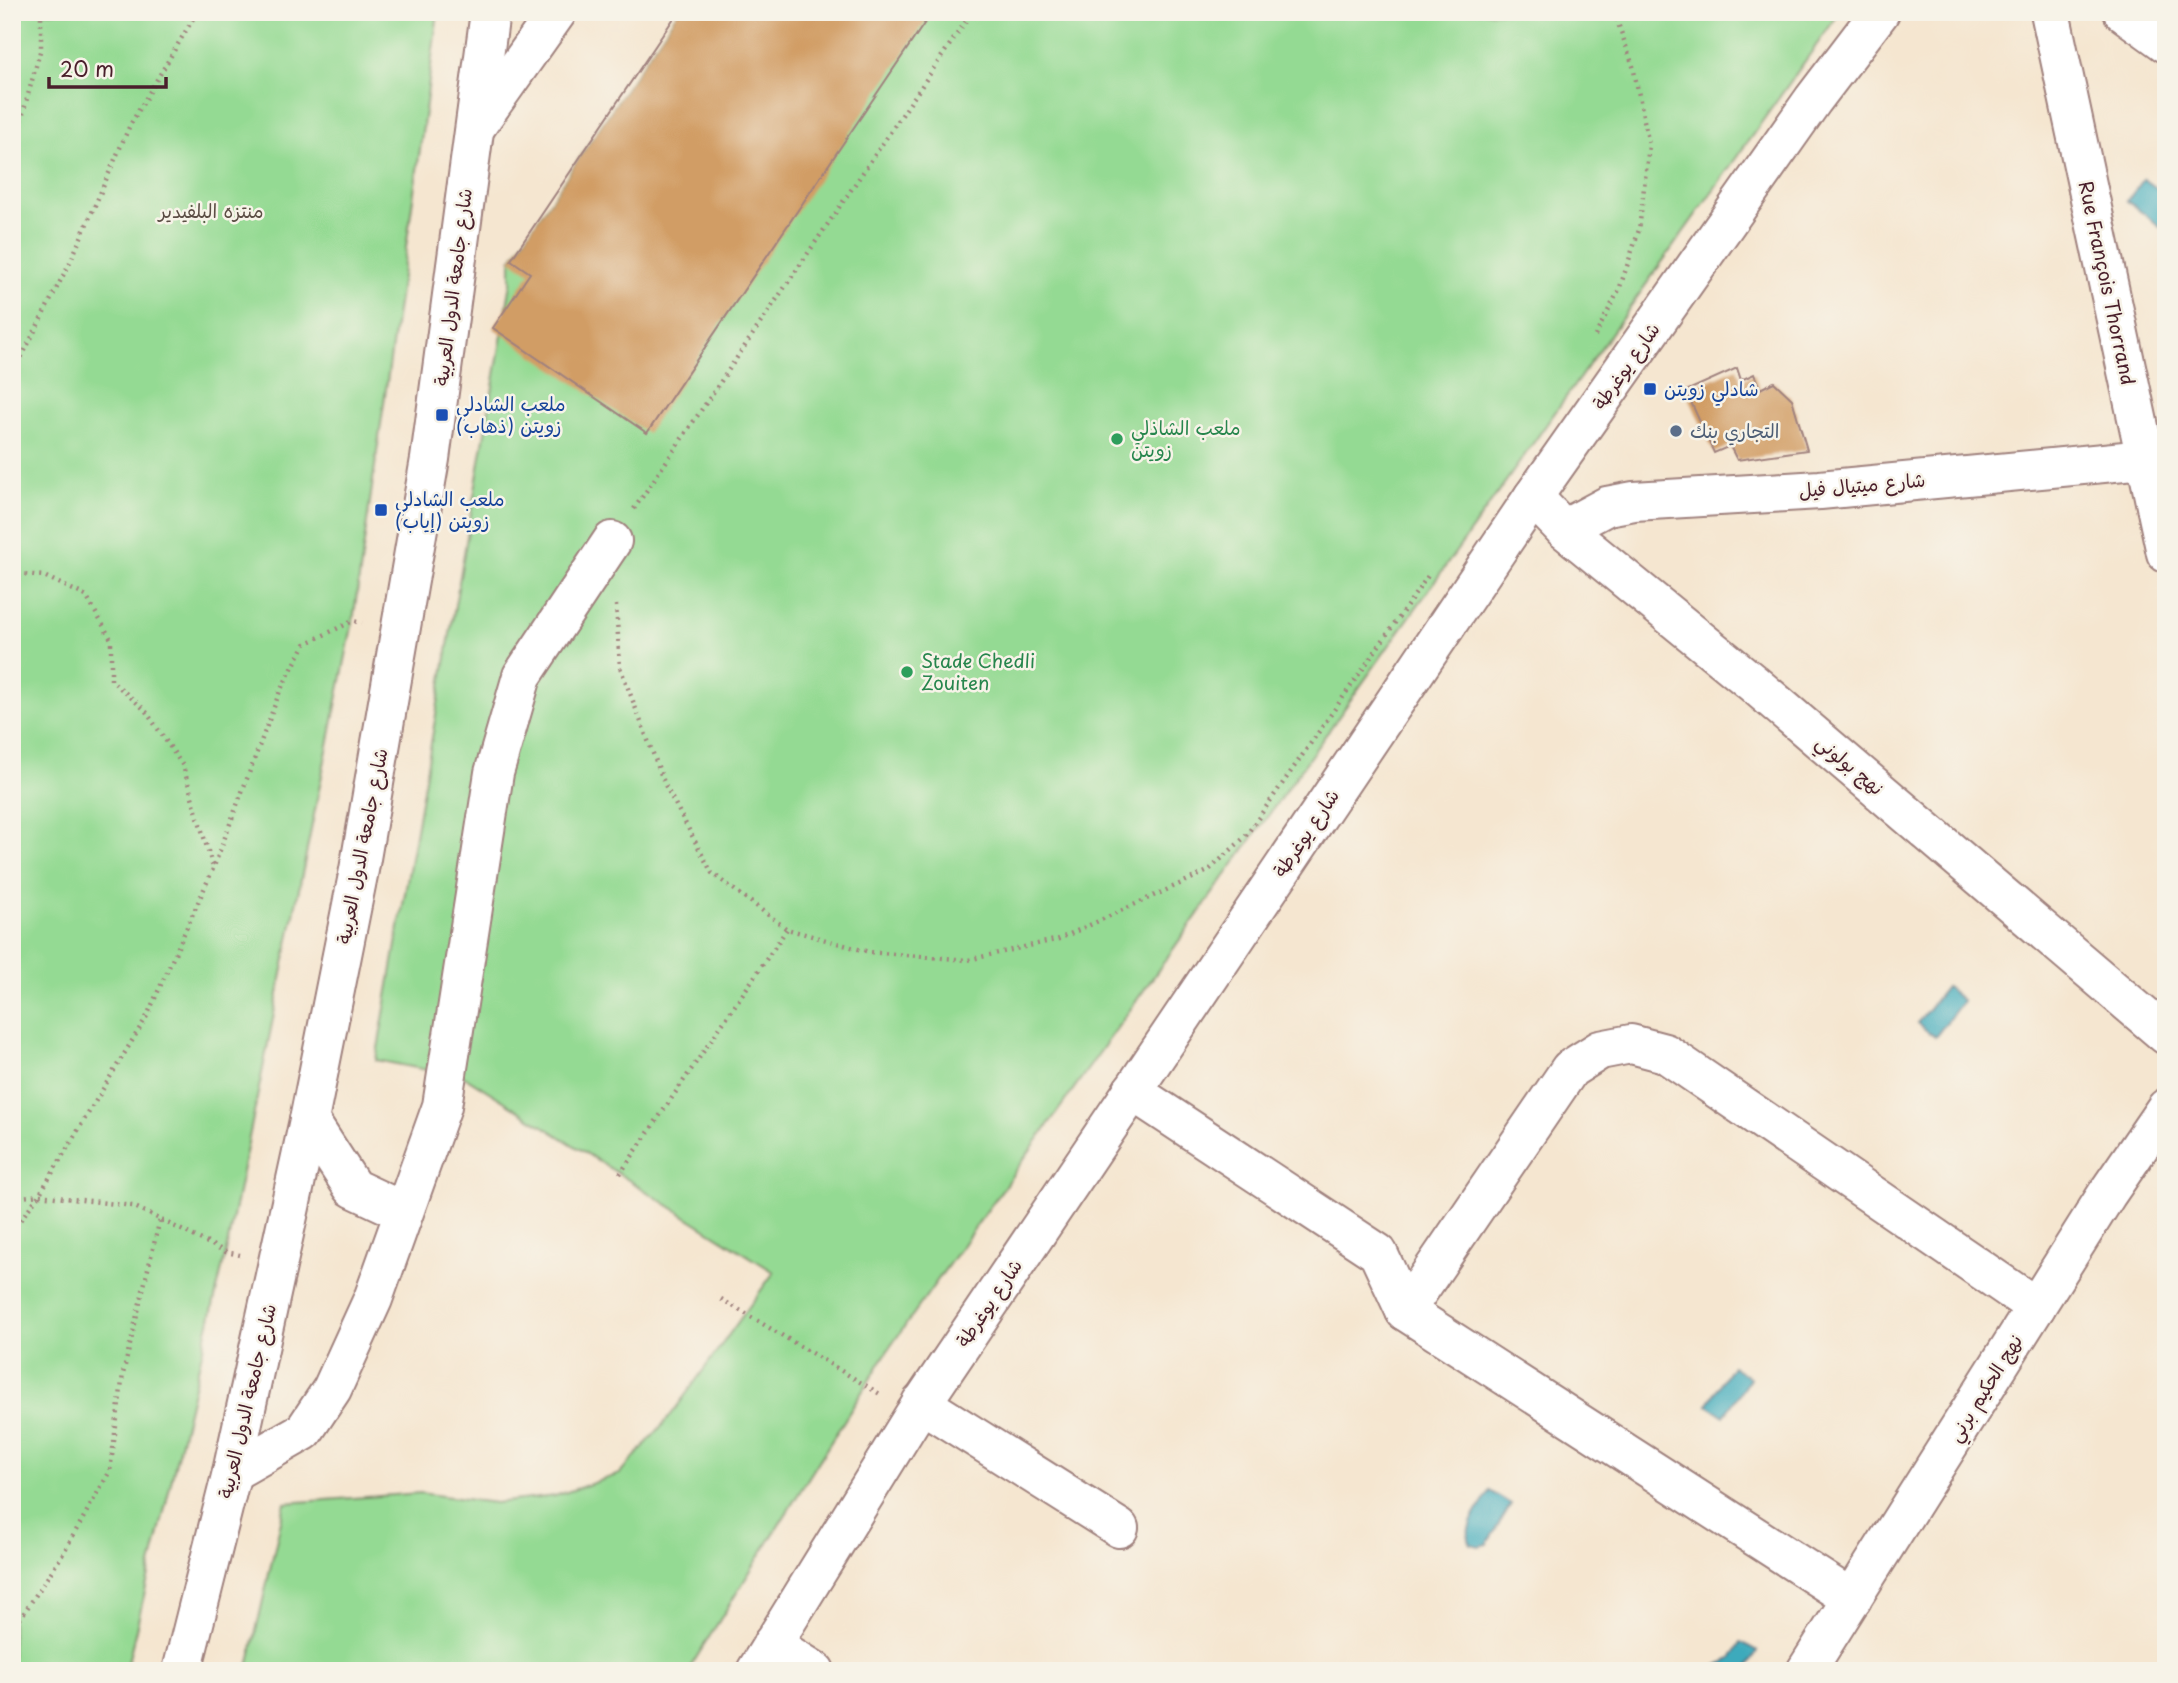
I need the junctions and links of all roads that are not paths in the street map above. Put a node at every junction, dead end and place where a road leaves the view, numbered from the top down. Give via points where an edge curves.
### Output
1 (491, 12) edge
2 (557, 12) edge
3 (1880, 12) edge
4 (2050, 12) edge
5 (2123, 12) edge
6 (2166, 43) edge
7 (473, 130) junction
8 (2155, 458) edge
9 (1533, 497) junction
10 (1564, 528) junction
11 (612, 541) road end
12 (2166, 553) edge
13 (2166, 1035) edge
14 (1132, 1091) junction
15 (2166, 1108) edge
16 (309, 1120) junction
17 (402, 1211) junction
18 (2036, 1307) junction
19 (1405, 1311) junction
20 (918, 1409) junction
21 (232, 1472) junction
22 (1119, 1528) dead end
23 (1852, 1599) junction
24 (764, 1658) edge
25 (182, 1671) edge
26 (815, 1671) edge
27 (1807, 1671) edge

1 - 7 street, شارع جامعة الدول العربية
2 - 7 street
3 - 9 street, شارع يوغرطة
4 - 8 street, Rue François Thorrand
5 - 6 street
7 - 16 street, شارع جامعة الدول العربية via 430,459 402,631
8 - 10 street, شارع ميتيال فيل via 1820,490 1634,501 1607,506
8 - 12 street, Rue François Thorrand
9 - 10 street, نهج بولوني
9 - 14 street, شارع يوغرطة
10 - 13 street, نهج بولوني
11 - 17 street via 522,677 494,773 442,1106
14 - 19 street via 1378,1253
14 - 20 street, شارع يوغرطة
15 - 18 street, نهج الحكيم برني
16 - 17 street via 353,1188
16 - 21 street, شارع جامعة الدول العربية
17 - 21 street via 373,1299 332,1389 304,1431
18 - 19 street via 1665,1052 1631,1044 1600,1051 1570,1069
18 - 23 street, نهج الحكيم برني
19 - 23 street
20 - 22 street
20 - 24 street, شارع يوغرطة
21 - 25 street, شارع جامعة الدول العربية
23 - 27 street, نهج الحكيم برني
24 - 26 street

